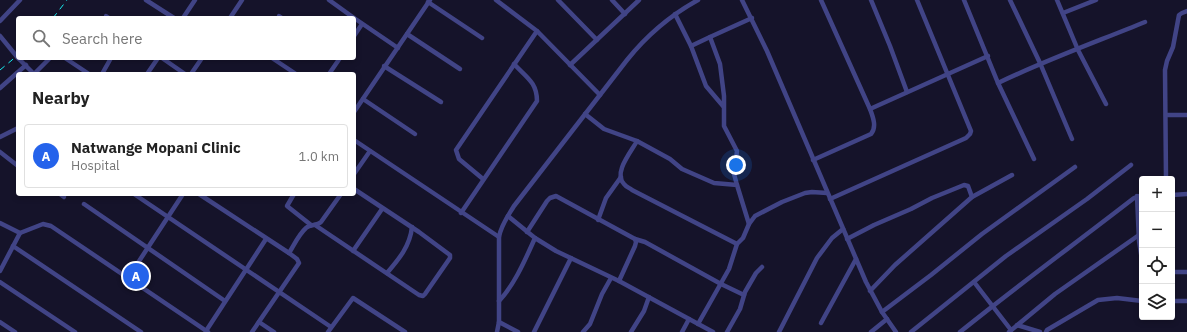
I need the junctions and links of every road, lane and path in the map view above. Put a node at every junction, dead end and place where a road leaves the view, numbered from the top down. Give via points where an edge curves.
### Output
1 (20, 0) edge
2 (146, 0) edge
3 (196, 0) edge
4 (242, 0) edge
5 (329, 0) edge
6 (496, 0) edge
7 (558, 0) edge
8 (612, 0) edge
9 (639, 0) edge
10 (698, 0) edge
11 (742, 0) edge
12 (821, 0) edge
13 (870, 0) edge
14 (917, 0) edge
15 (964, 0) edge
16 (1010, 0) edge
17 (1057, 0) edge
18 (1096, 0) edge
19 (429, 1) edge
20 (1187, 11) edge
21 (1063, 13) junction
22 (625, 14) junction
23 (675, 14) junction
24 (171, 16) edge
25 (184, 16) edge
26 (231, 16) edge
27 (351, 16) edge
28 (752, 18) junction
29 (356, 20) edge
30 (0, 21) edge
31 (1145, 22) dead end
32 (362, 24) junction
33 (537, 30) junction
34 (356, 33) edge
35 (407, 34) junction
36 (0, 36) edge
37 (710, 37) junction
38 (482, 38) dead end
39 (597, 40) junction
40 (690, 46) junction
41 (398, 48) junction
42 (1078, 50) junction
43 (16, 56) edge
44 (988, 56) junction
45 (20, 60) edge
46 (48, 60) edge
47 (69, 60) edge
48 (110, 60) edge
49 (157, 60) edge
50 (165, 60) edge
51 (201, 60) edge
52 (275, 60) edge
53 (339, 60) edge
54 (514, 64) junction
55 (1040, 64) junction
56 (26, 65) junction
57 (384, 66) junction
58 (570, 66) junction
59 (460, 69) dead end
60 (18, 72) edge
61 (32, 72) edge
62 (36, 72) edge
63 (86, 72) edge
64 (103, 72) edge
65 (148, 72) edge
66 (182, 72) edge
67 (192, 72) edge
68 (293, 72) edge
69 (330, 72) edge
70 (16, 74) edge
71 (948, 74) junction
72 (998, 83) junction
73 (0, 88) edge
74 (907, 92) junction
75 (600, 95) junction
76 (363, 99) junction
77 (441, 102) dead end
78 (1106, 104) dead end
79 (723, 106) junction
80 (356, 109) edge
81 (870, 109) junction
82 (585, 114) junction
83 (1166, 115) junction
84 (1187, 115) edge
85 (16, 129) edge
86 (415, 134) dead end
87 (0, 137) edge
88 (1072, 139) dead end
89 (356, 141) edge
90 (637, 141) junction
91 (370, 151) junction
92 (0, 152) edge
93 (1034, 159) dead end
94 (813, 160) junction
95 (16, 164) edge
96 (1131, 165) dead end
97 (1075, 167) dead end
98 (356, 171) edge
99 (1012, 175) dead end
100 (1166, 176) edge
101 (621, 177) junction
102 (483, 179) junction
103 (737, 185) junction
104 (356, 190) edge
105 (828, 193) junction
106 (1187, 194) edge
107 (1175, 195) edge
108 (137, 196) edge
109 (182, 196) edge
110 (202, 196) edge
111 (293, 196) edge
112 (340, 196) edge
113 (972, 197) junction
114 (1139, 197) edge
115 (830, 199) junction
116 (84, 204) dead end
117 (382, 209) junction
118 (461, 213) junction
119 (508, 216) junction
120 (168, 217) junction
121 (598, 220) junction
122 (0, 223) edge
123 (749, 224) junction
124 (313, 225) junction
125 (412, 227) junction
126 (843, 229) junction
127 (527, 232) junction
128 (20, 233) junction
129 (1139, 235) edge
130 (499, 237) junction
131 (535, 238) junction
132 (266, 239) junction
133 (635, 239) junction
134 (848, 239) junction
135 (737, 244) junction
136 (13, 246) junction
137 (148, 248) junction
138 (353, 251) junction
139 (289, 253) junction
140 (571, 258) junction
141 (856, 259) junction
142 (762, 267) dead end
143 (246, 270) junction
144 (0, 271) edge
145 (1175, 272) edge
146 (1187, 272) edge
147 (386, 273) junction
148 (128, 278) junction
149 (611, 278) junction
150 (0, 282) edge
151 (619, 282) junction
152 (974, 282) junction
153 (722, 284) junction
154 (870, 291) junction
155 (279, 292) junction
156 (744, 295) junction
157 (649, 297) junction
158 (225, 301) junction
159 (1139, 301) edge
160 (1175, 301) edge
161 (1187, 301) edge
162 (499, 302) junction
163 (992, 306) junction
164 (882, 312) junction
165 (689, 319) junction
166 (887, 319) junction
167 (0, 322) edge
168 (259, 322) junction
169 (499, 322) junction
170 (821, 322) dead end
171 (698, 324) junction
172 (1017, 325) junction
173 (331, 327) junction
174 (207, 331) edge
175 (1010, 331) edge
176 (15, 332) edge
177 (75, 332) edge
178 (141, 332) edge
179 (252, 332) edge
180 (274, 332) edge
181 (328, 332) edge
182 (405, 332) edge
183 (497, 332) edge
184 (518, 332) edge
185 (534, 332) edge
186 (583, 332) edge
187 (631, 332) edge
188 (682, 332) edge
189 (713, 332) edge
190 (727, 332) edge
191 (779, 332) edge
192 (871, 332) edge
193 (896, 332) edge
194 (911, 332) edge
195 (960, 332) edge
196 (1040, 332) edge
197 (1046, 332) edge

1 - 30 street
2 - 24 street
3 - 25 street
4 - 26 street
5 - 27 street
6 - 33 street
7 - 39 street
8 - 22 street
9 - 22 street
10 - 23 street
11 - 28 street
12 - 81 street
13 - 74 street
14 - 71 street
15 - 44 street
16 - 55 street
17 - 21 street
18 - 21 street
19 - 35 street
19 - 38 street
20 - 83 street via 1179,15 1173,47 1166,61
21 - 42 street
22 - 39 street
23 - 40 street
23 - 75 street via 643,40
28 - 37 street
28 - 94 street
29 - 32 street
31 - 42 street
32 - 34 street
32 - 41 street
33 - 54 street
33 - 58 street
35 - 41 street
35 - 59 street
36 - 43 street
37 - 40 street
37 - 79 street via 720,64 724,91
39 - 58 street
40 - 79 street via 706,86
41 - 57 street
42 - 55 street
42 - 78 street
44 - 71 street
44 - 72 street
45 - 56 street
46 - 62 street
47 - 63 street
48 - 64 street
49 - 65 street
50 - 66 street
51 - 67 street
52 - 68 street
53 - 69 street
54 - 102 street via 534,84 537,101
54 - 102 street via 456,150 459,158
55 - 72 street
55 - 88 street
56 - 60 street
56 - 61 street
57 - 76 street
57 - 77 street
58 - 75 street
70 - 73 street
71 - 74 street
71 - 115 street via 971,131 969,136
72 - 93 street
74 - 81 street
75 - 82 street
76 - 80 street
76 - 86 street
79 - 103 street via 724,126 737,151 734,174
81 - 94 street via 874,127 871,134
82 - 90 street via 604,129
82 - 119 street
83 - 84 street
83 - 100 street
85 - 87 street
89 - 91 street
90 - 101 street via 622,168
90 - 103 street via 670,159 682,169 714,183
91 - 98 street
91 - 118 street
92 - 95 street
94 - 105 street
96 - 152 street
97 - 164 street via 985,232
99 - 113 street
101 - 121 street via 606,198
101 - 135 street via 624,184 632,190
102 - 118 street
103 - 123 street
104 - 117 street
105 - 115 street
105 - 123 street via 805,193 782,202 755,216
106 - 107 street
108 - 120 street
109 - 120 street
110 - 132 street
111 - 124 street via 288,206
112 - 124 street via 321,222
113 - 134 street via 968,186 964,185
113 - 154 street via 895,265
114 - 163 street
115 - 126 street
116 - 137 street
117 - 125 street
117 - 138 street
118 - 130 street
119 - 127 street
119 - 130 street via 500,229
120 - 137 street
120 - 143 street
121 - 127 street via 556,196 547,201
121 - 133 street
122 - 128 street
123 - 135 street
124 - 138 street
124 - 139 street via 306,228
125 - 147 street via 410,242
125 - 147 street via 447,252 450,258 423,296
126 - 134 street
126 - 191 street via 832,238 817,258
127 - 131 street
128 - 136 street
128 - 148 street via 42,224 51,226
129 - 172 street via 1055,294
130 - 162 street
131 - 140 street
131 - 162 street via 519,272
132 - 139 street
132 - 143 street
133 - 151 street via 633,254
133 - 153 street
134 - 141 street
135 - 153 street
136 - 144 street
136 - 178 street
137 - 148 street
137 - 158 street
138 - 147 street
139 - 155 street via 299,263
140 - 149 street
140 - 185 street
141 - 154 street
141 - 170 street
142 - 156 street
143 - 155 street
143 - 158 street
145 - 146 street
148 - 174 street
149 - 151 street
149 - 186 street via 590,324
150 - 177 street
151 - 157 street
152 - 163 street
152 - 194 street
153 - 156 street
153 - 171 street
154 - 164 street
155 - 168 street
155 - 173 street
156 - 190 street
157 - 165 street
157 - 187 street
158 - 174 street
159 - 197 street via 1117,298 1098,300 1054,324
160 - 161 street
162 - 169 street
163 - 175 street
163 - 195 street
164 - 166 street
165 - 171 street
165 - 188 street
166 - 192 street
166 - 193 street
167 - 176 street
168 - 179 street
168 - 180 street
169 - 183 street
169 - 184 street
171 - 189 street
172 - 175 street
172 - 196 street
173 - 181 street
173 - 182 street via 353,298

